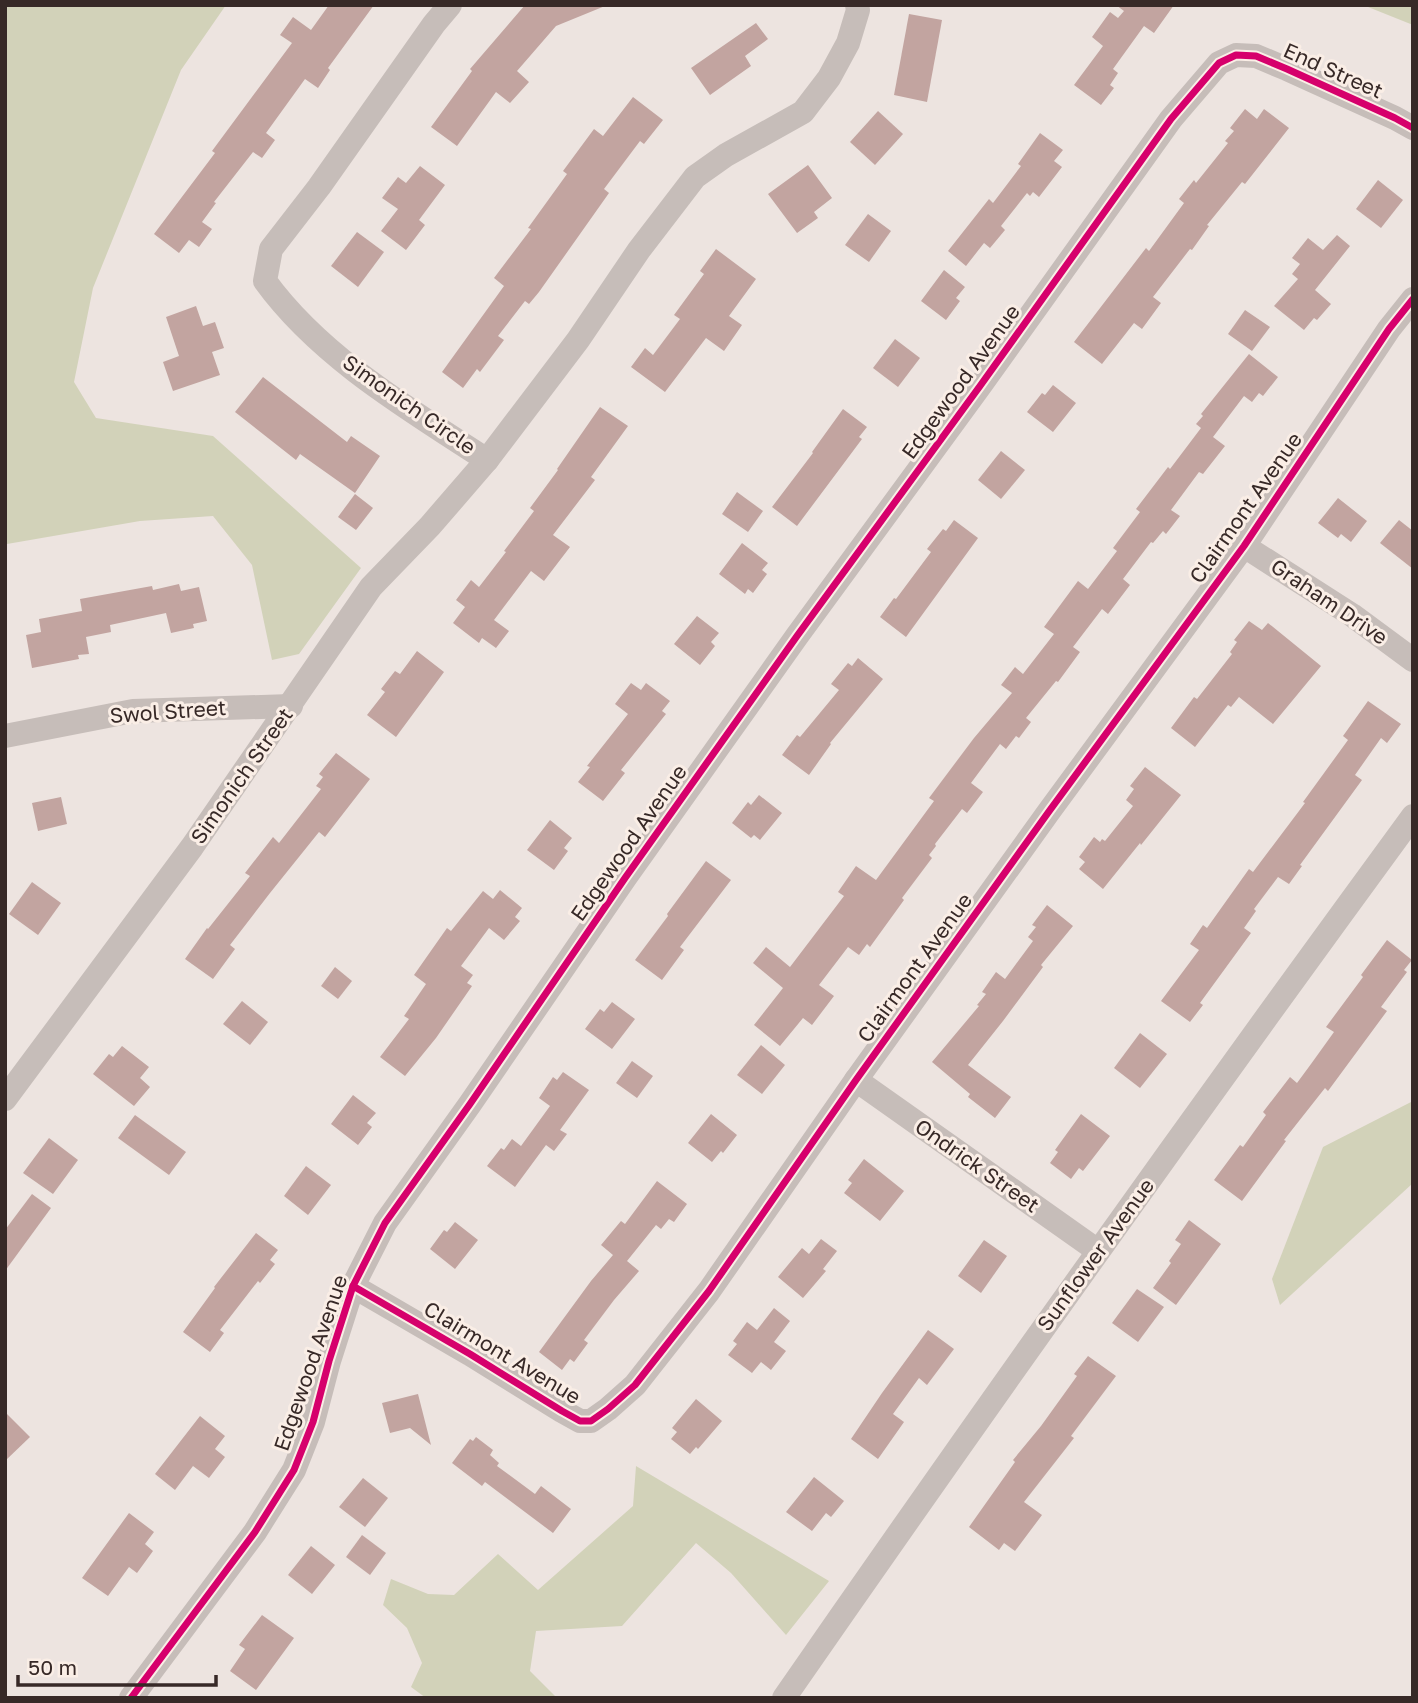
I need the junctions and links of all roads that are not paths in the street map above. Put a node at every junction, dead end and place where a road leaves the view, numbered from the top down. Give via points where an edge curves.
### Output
1 (450, 5) edge
2 (857, 5) edge
3 (1236, 55) joint
4 (1413, 128) edge
5 (1413, 299) edge
6 (487, 460) junction
7 (1244, 546) junction
8 (1413, 660) edge
9 (291, 706) junction
10 (5, 736) edge
11 (1413, 816) edge
12 (856, 1080) junction
13 (5, 1100) edge
14 (1098, 1251) junction
15 (354, 1286) junction
16 (131, 1698) edge
17 (784, 1698) edge

1 - 6 street, Simonich Circle via 271,248 265,281 310,332 379,389
2 - 6 street, Simonich Circle via 849,43 803,112 695,177
3 - 4 street, End Street via 1255,56 1287,69
3 - 15 street, Edgewood Avenue via 1219,64 1171,120 797,636 385,1223
5 - 7 street, Clairmont Avenue
6 - 9 street, Simonich Street via 371,587
7 - 8 street, Graham Drive
7 - 12 street, Clairmont Avenue
9 - 10 street, Swol Street via 133,711
9 - 13 street, Simonich Street
11 - 14 street, Sunflower Avenue
12 - 14 street, Ondrick Street
12 - 15 street, Clairmont Avenue via 709,1291 635,1385 591,1421 580,1421 562,1411
14 - 17 street, Sunflower Avenue
15 - 16 street, Edgewood Avenue via 294,1470 255,1532

